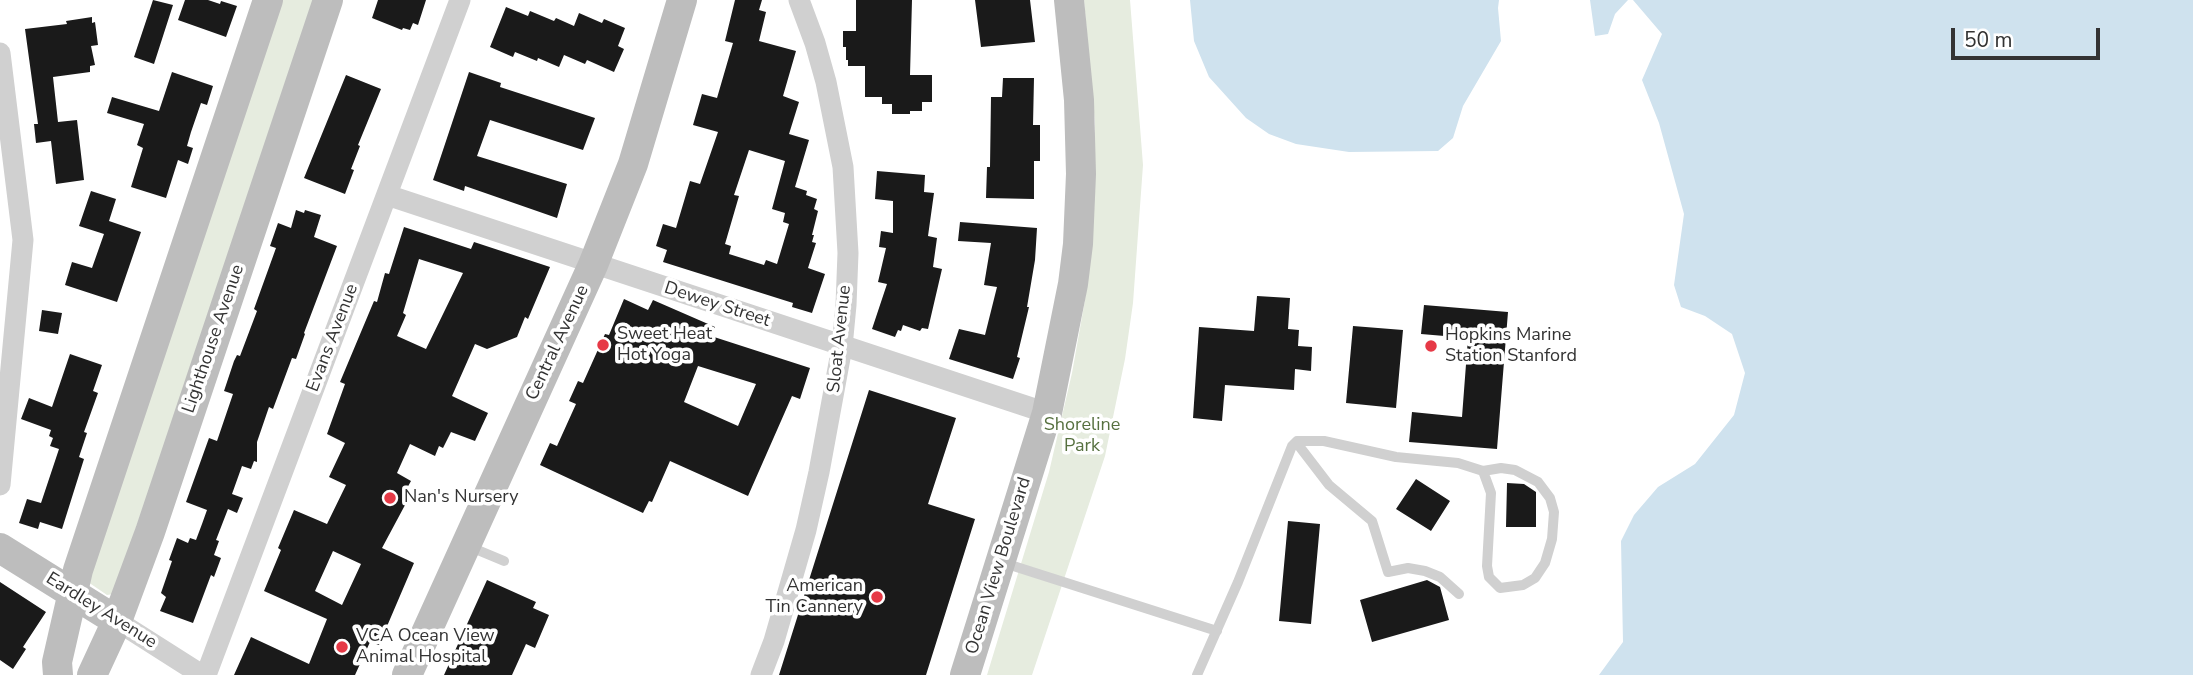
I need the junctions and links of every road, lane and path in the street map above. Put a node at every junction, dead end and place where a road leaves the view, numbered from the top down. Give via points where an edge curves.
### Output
1 (268, 0) edge
2 (328, 0) edge
3 (460, 0) edge
4 (682, 0) edge
5 (799, 0) edge
6 (1069, 0) edge
7 (0, 53) edge
8 (387, 195) junction
9 (593, 265) junction
10 (842, 347) junction
11 (1047, 414) junction
12 (1296, 442) junction
13 (1483, 471) junction
14 (0, 485) edge
15 (465, 545) junction
16 (0, 548) edge
17 (504, 561) dead end
18 (1001, 562) junction
19 (73, 594) junction
20 (1459, 594) dead end
21 (117, 621) junction
22 (1217, 631) junction
23 (58, 675) edge
24 (92, 675) edge
25 (204, 675) edge
26 (407, 675) edge
27 (761, 675) edge
28 (965, 675) edge
29 (1197, 675) edge

1 - 19 main road
2 - 21 main road, Lighthouse Avenue
3 - 8 street, Evans Avenue
4 - 9 main road, Central Avenue via 634,164
5 - 10 street, Sloat Avenue via 826,82 843,167 848,253
6 - 11 main road, Ocean View Boulevard via 1079,100 1080,209 1073,284
7 - 14 street via 23,240
8 - 9 street, Dewey Street
8 - 25 street, Evans Avenue
9 - 10 street, Dewey Street
9 - 15 main road, Central Avenue
10 - 11 street, Dewey Street
10 - 27 street, Sloat Avenue via 806,530
11 - 18 main road, Ocean View Boulevard
12 - 13 lane via 1324,441
12 - 20 lane via 1329,485 1372,521 1388,572 1426,571
12 - 22 lane
13 - 13 lane via 1514,470 1538,482 1550,498 1552,539 1545,563 1535,579 1523,586 1500,589 1489,577 1490,493
15 - 17 lane
15 - 26 main road, Central Avenue
16 - 19 main road, Eardley Avenue
18 - 22 lane
18 - 28 main road, Ocean View Boulevard
19 - 21 main road, Eardley Avenue
19 - 23 main road
21 - 24 main road, Lighthouse Avenue
21 - 25 street, Eardley Avenue
22 - 29 lane

